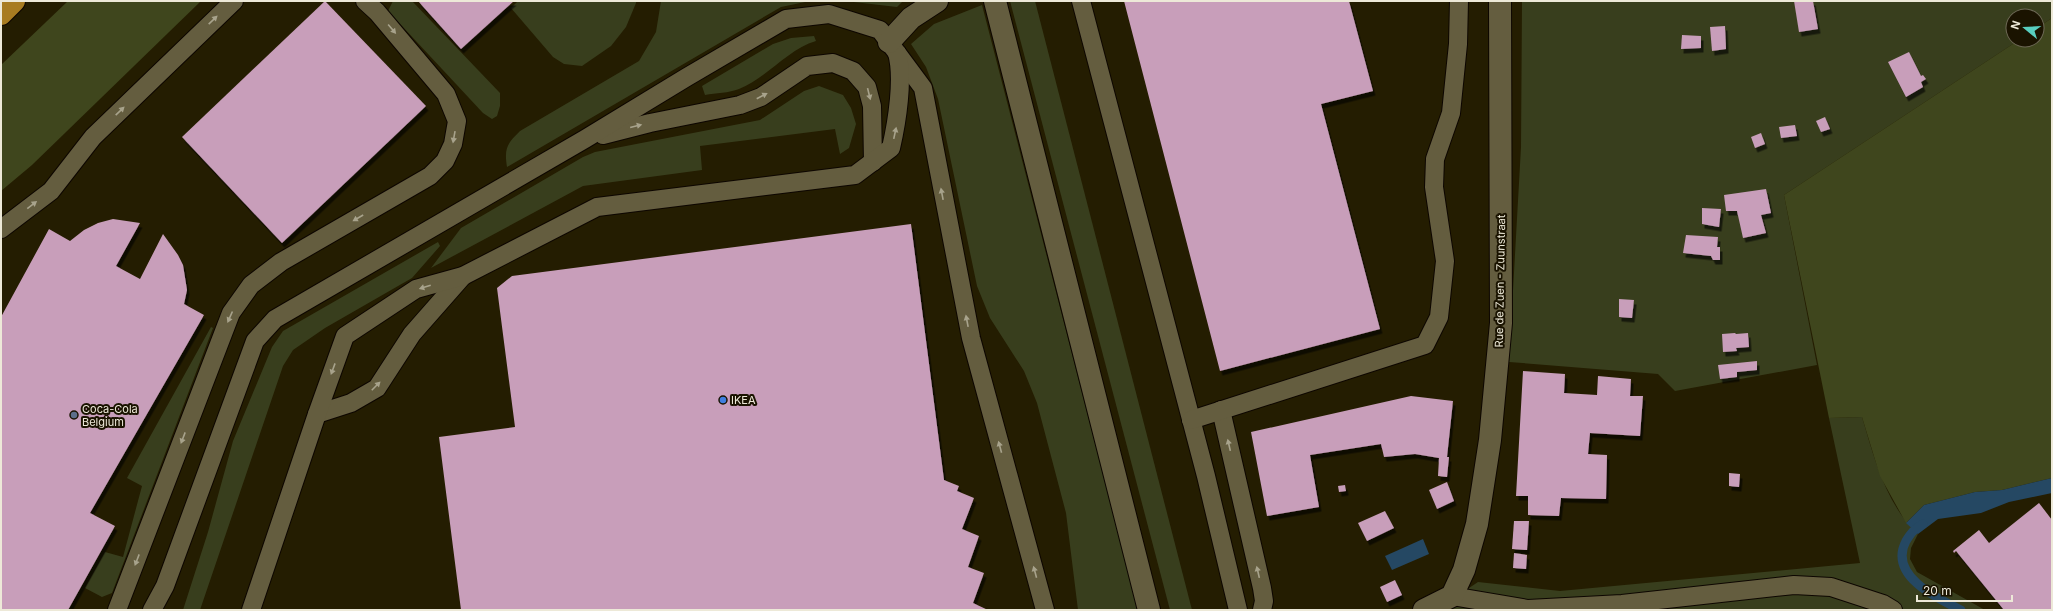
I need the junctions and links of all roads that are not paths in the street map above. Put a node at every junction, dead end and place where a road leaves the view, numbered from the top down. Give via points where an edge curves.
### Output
1 (14, 1) edge
2 (234, 1) edge
3 (365, 1) edge
4 (937, 1) edge
5 (994, 1) edge
6 (1081, 1) edge
7 (1459, 1) edge
8 (1500, 1) edge
9 (1, 14) edge
10 (893, 47) junction
11 (585, 139) junction
12 (873, 162) junction
13 (1, 229) edge
14 (463, 276) junction
15 (1221, 410) junction
16 (317, 414) junction
17 (1191, 420) junction
18 (164, 586) junction
19 (1452, 596) junction
20 (118, 610) edge
21 (152, 610) edge
22 (160, 610) edge
23 (251, 610) edge
24 (1045, 610) edge
25 (1149, 610) edge
26 (1238, 610) edge
27 (1262, 610) edge
28 (1424, 610) edge
29 (1894, 610) edge

1 - 9 highway
13 -> 2 lane via 51,191 93,137
3 -> 20 lane via 446,94 457,121 453,144 445,161 430,176 281,262 251,285 231,313
4 - 10 street via 912,18
5 - 25 street
6 - 17 lane
7 - 15 lane via 1458,44 1451,113 1435,159 1434,187 1445,261 1440,317 1424,344
8 - 19 street, Rue de Zuen - Zuunstraat via 1501,323 1490,440 1477,524 1464,570
10 - 11 lane via 880,30 829,14 786,19
12 -> 10 lane via 891,148 894,134 901,66
24 -> 10 lane via 971,338 923,88
11 -> 12 lane via 740,105 761,97 807,66 833,63 853,71 867,88 872,112
11 - 18 lane via 274,319 255,341
12 - 14 lane via 855,175 597,207
16 -> 14 lane via 351,403 377,388 412,334
14 -> 16 lane via 416,289 345,336
15 - 17 lane
27 -> 15 lane via 1262,588
16 - 23 lane
17 - 26 lane
18 - 21 lane
18 - 22 lane
19 - 28 street
19 - 29 lane via 1528,609 1622,604 1794,585 1831,587

